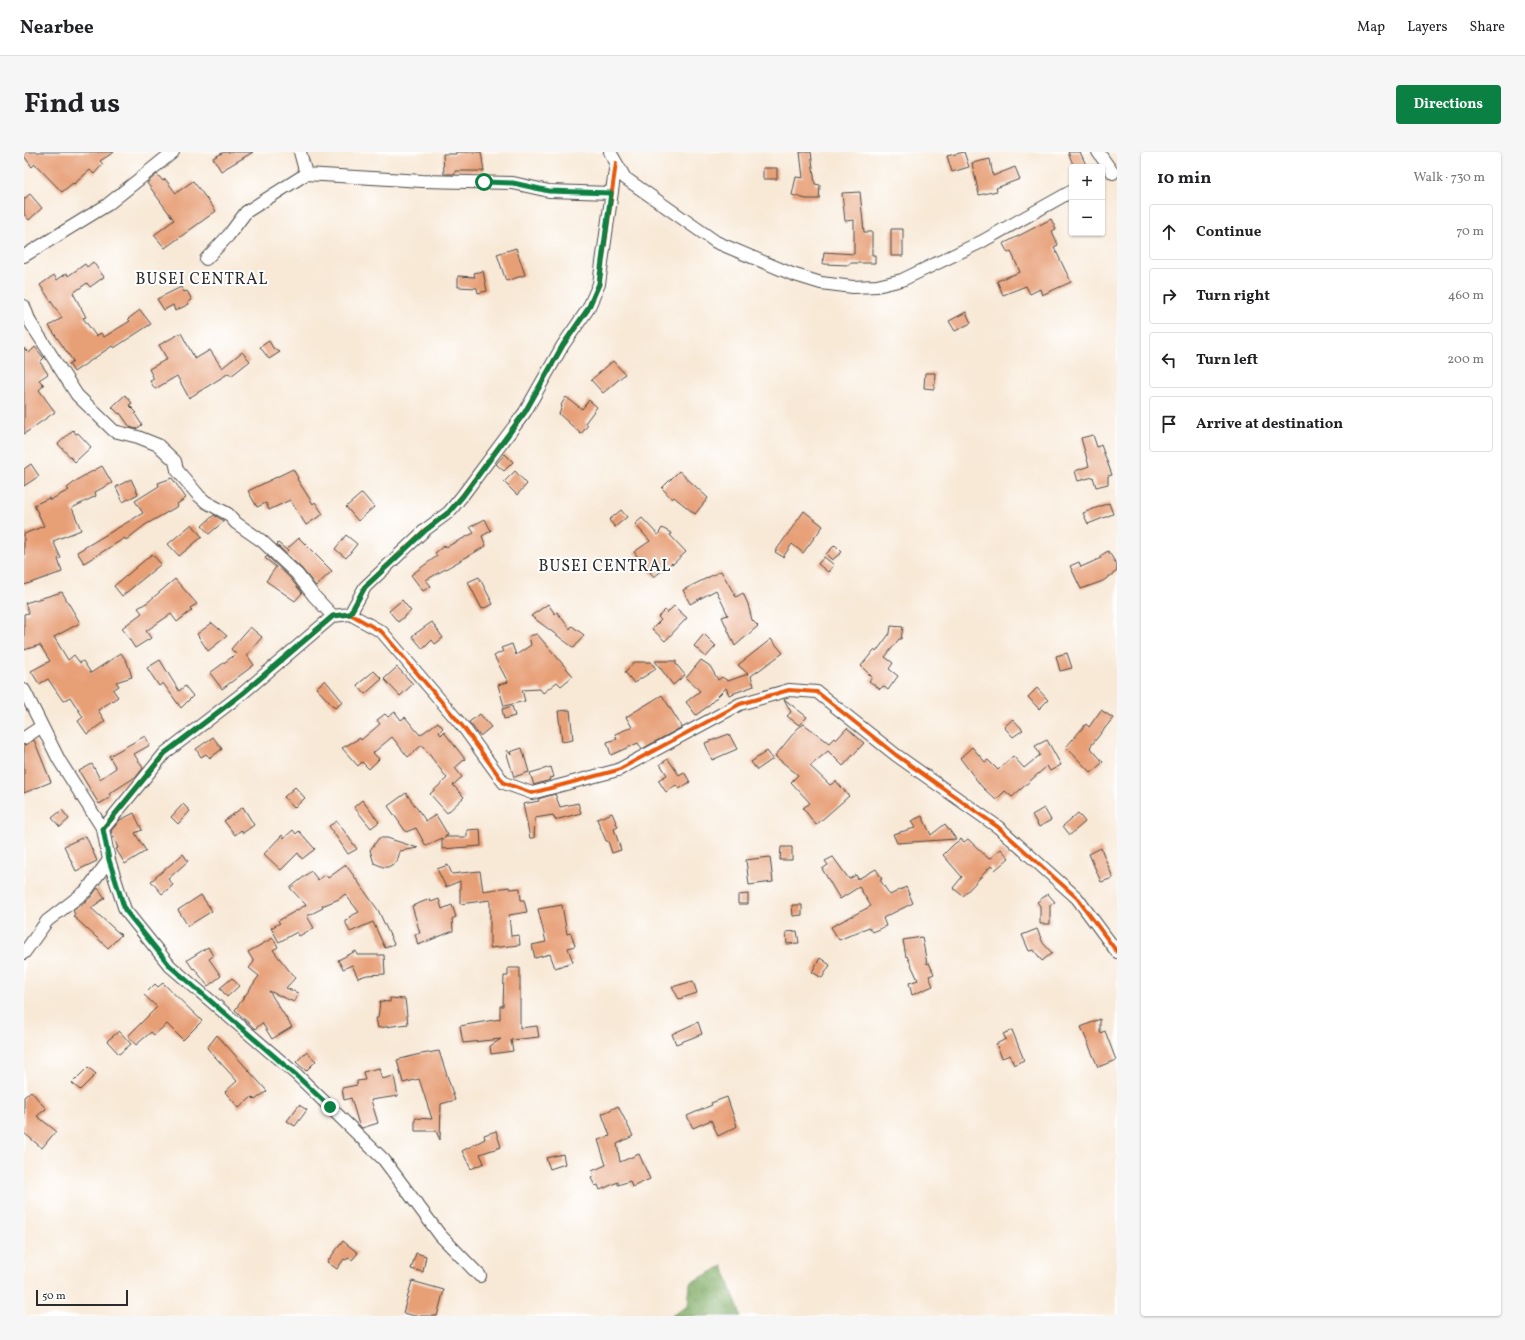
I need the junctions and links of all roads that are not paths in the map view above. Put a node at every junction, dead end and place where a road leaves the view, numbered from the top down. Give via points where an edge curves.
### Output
1 (173, 152) edge
2 (300, 152) edge
3 (1098, 152) edge
4 (613, 157) edge
5 (306, 174) junction
6 (1111, 174) edge
7 (611, 193) junction
8 (1069, 193) edge
9 (24, 256) edge
10 (206, 259) dead end
11 (24, 306) edge
12 (350, 614) junction
13 (333, 616) junction
14 (24, 690) edge
15 (42, 726) junction
16 (24, 738) edge
17 (103, 829) junction
18 (109, 860) junction
19 (1117, 952) edge
20 (24, 953) edge
21 (480, 1276) dead end

1 - 9 street via 107,205
2 - 5 street
3 - 6 street
4 - 7 street
4 - 8 street via 625,178 716,242 792,274 821,283 853,287 877,286 902,280 981,242
5 - 7 street via 513,183 549,191
5 - 10 street via 246,212
7 - 12 street via 599,284 588,309 563,345 525,412 463,496 449,512 365,587
11 - 13 street via 30,322 77,395 114,431 158,444 175,461 177,470 199,496 228,514 236,523 262,541 297,574
12 - 13 street
12 - 19 street via 382,632 464,728 504,783 532,793 618,770 740,704 789,690 817,692 896,755 998,827 1077,898
13 - 17 street via 243,693 165,753
14 - 15 street
15 - 16 street
15 - 17 street via 59,760
17 - 18 street
18 - 20 street via 86,891 47,921
18 - 21 street via 125,910 170,966 297,1076 384,1160 440,1235

